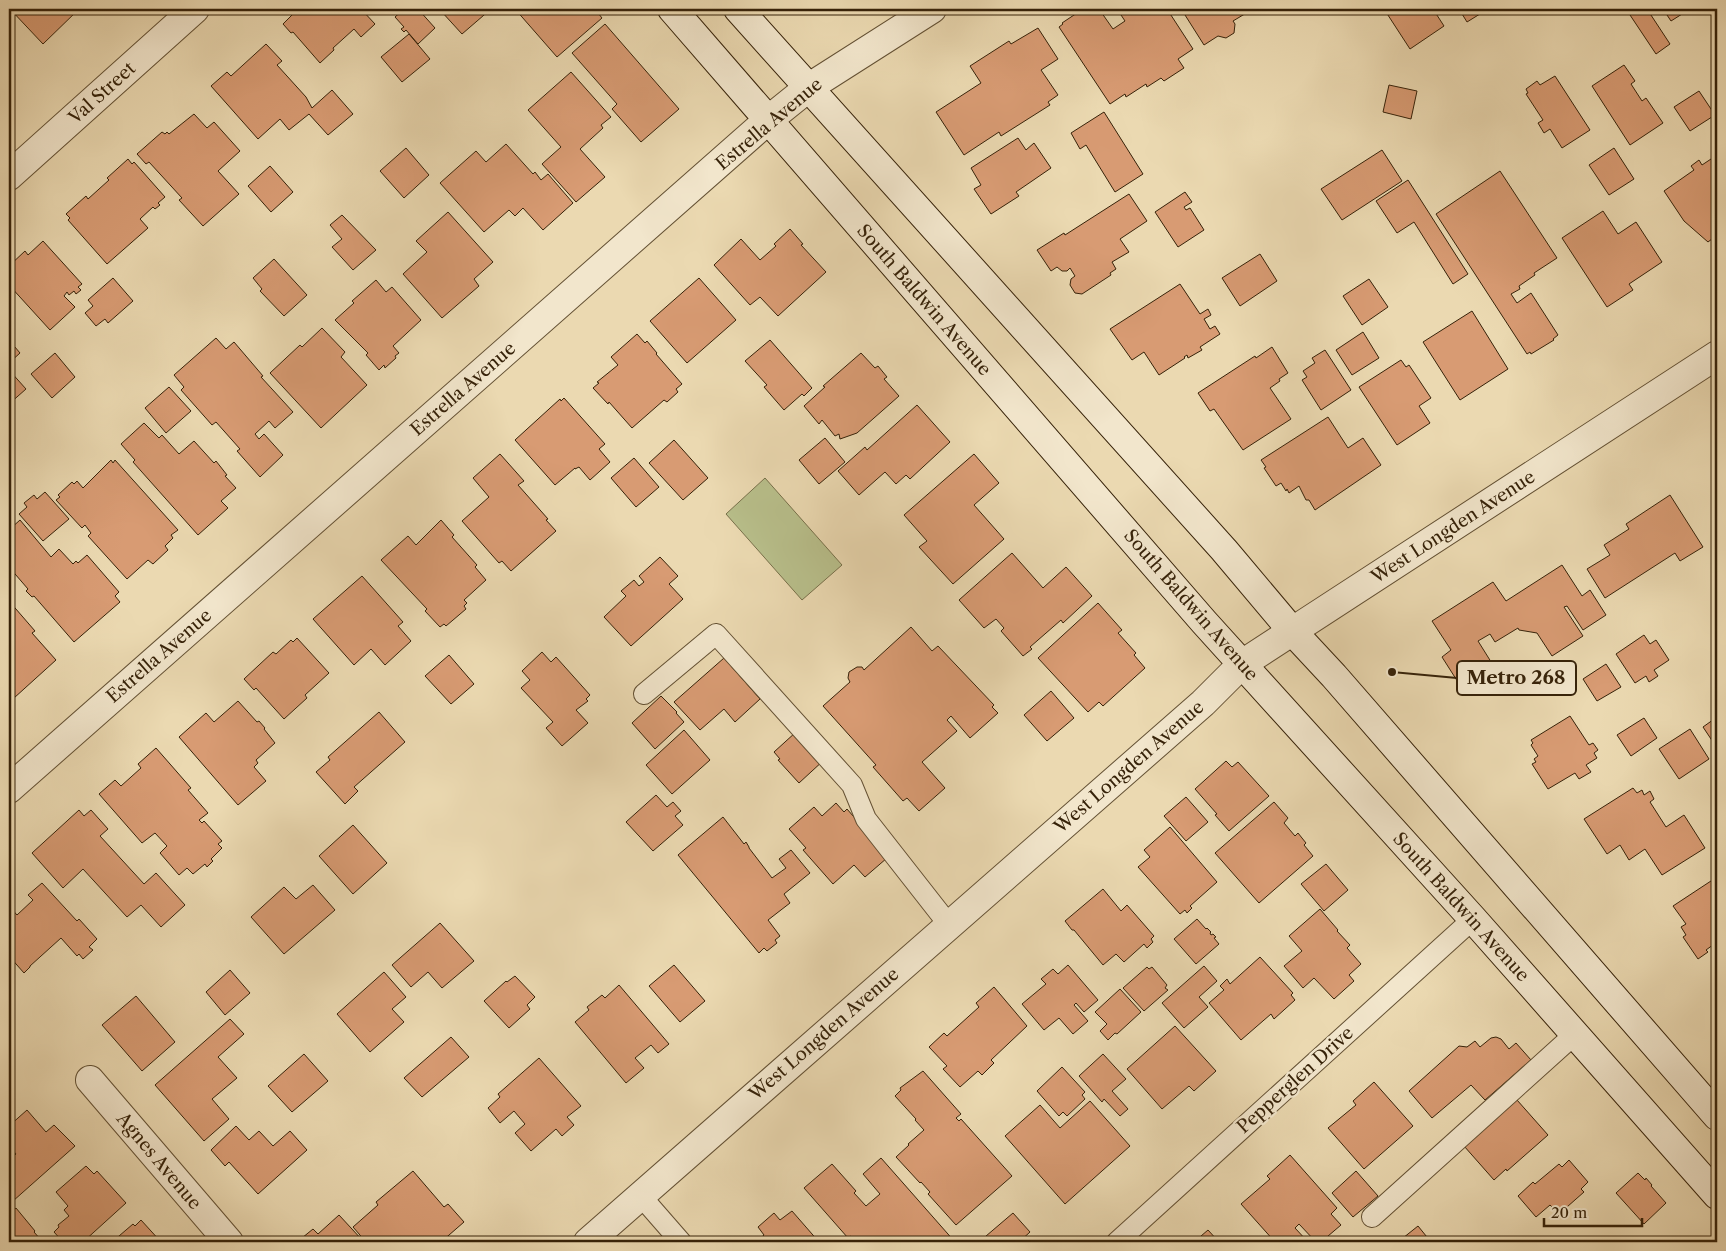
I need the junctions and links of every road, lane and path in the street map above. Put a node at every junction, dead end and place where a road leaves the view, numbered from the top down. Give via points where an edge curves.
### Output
1 (195, 9) edge
2 (672, 9) edge
3 (738, 9) edge
4 (932, 9) edge
5 (808, 88) junction
6 (767, 120) junction
7 (9, 176) edge
8 (1717, 355) edge
9 (1293, 632) junction
10 (1242, 664) junction
11 (644, 694) dead end
12 (9, 789) edge
13 (1473, 919) junction
14 (949, 925) junction
15 (1575, 1034) junction
16 (90, 1080) dead end
17 (1717, 1116) edge
18 (640, 1195) junction
19 (1717, 1195) edge
20 (1372, 1217) dead end
21 (229, 1242) edge
22 (588, 1242) edge
23 (681, 1242) edge
24 (1117, 1242) edge

1 - 7 street, Val Street
2 - 6 street, South Baldwin Avenue
3 - 5 street
4 - 5 street, Estrella Avenue
5 - 6 street, Estrella Avenue
5 - 9 street via 1224,550
6 - 10 street, South Baldwin Avenue
6 - 12 street, Estrella Avenue
8 - 9 street, West Longden Avenue
9 - 10 street, West Longden Avenue
9 - 17 street
10 - 13 street, South Baldwin Avenue
10 - 14 street, West Longden Avenue via 1203,703
11 - 14 lane via 716,634 852,784 866,819
13 - 15 street, South Baldwin Avenue
13 - 24 lane, Pepperglen Drive
14 - 18 street, West Longden Avenue
15 - 19 street, South Baldwin Avenue
15 - 20 lane
16 - 21 street, Agnes Avenue
18 - 22 street, West Longden Avenue
18 - 23 lane

